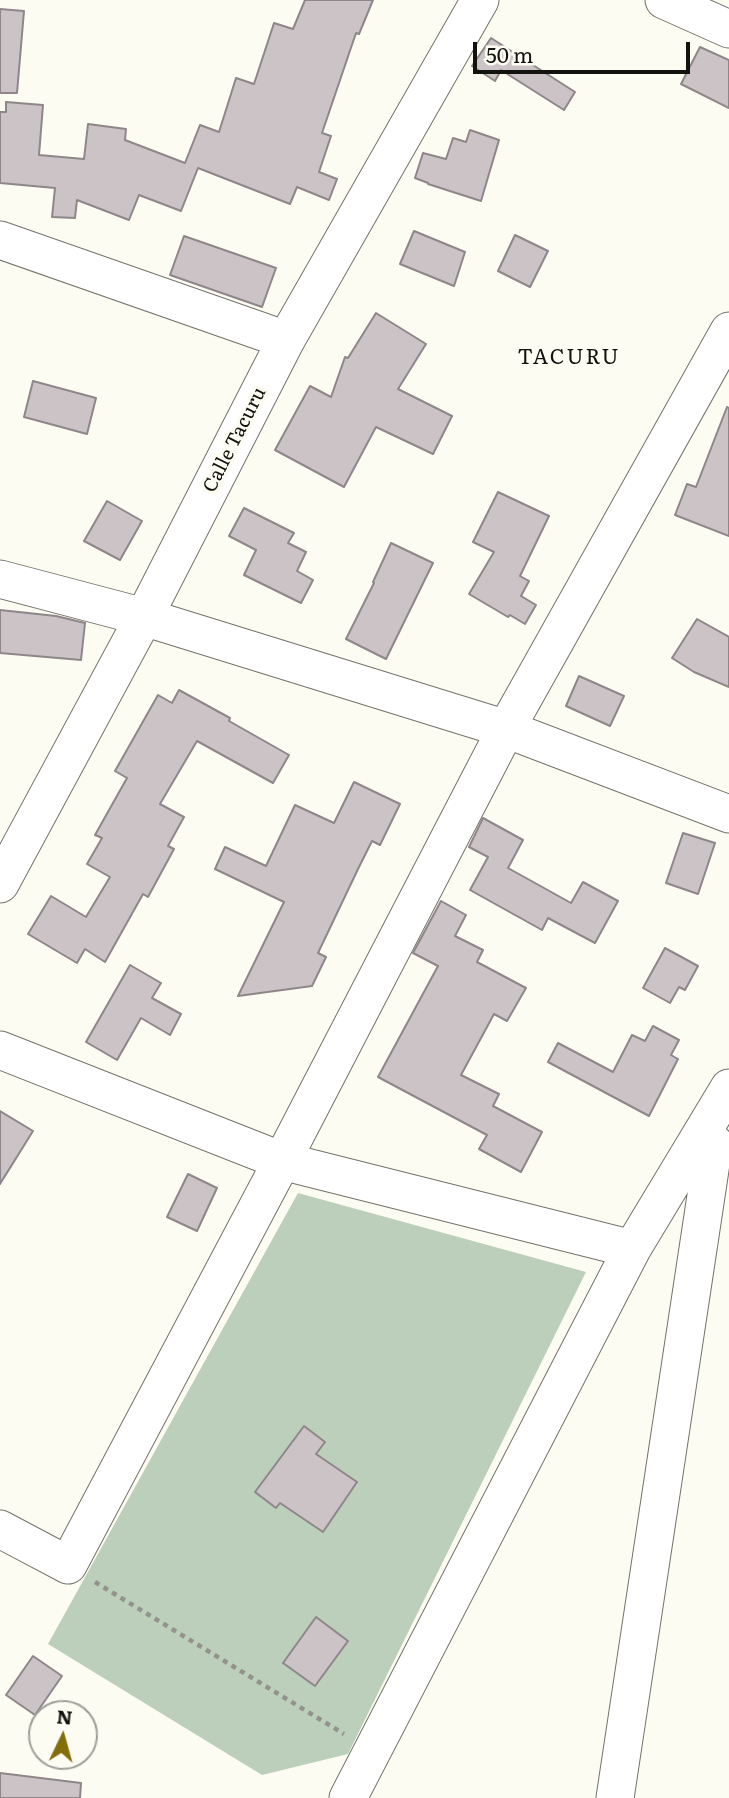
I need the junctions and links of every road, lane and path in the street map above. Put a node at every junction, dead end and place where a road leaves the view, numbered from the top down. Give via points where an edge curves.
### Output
1 (480, 0) edge
2 (664, 0) edge
3 (729, 29) edge
4 (0, 240) edge
5 (729, 331) edge
6 (286, 340) junction
7 (0, 579) edge
8 (144, 617) junction
9 (506, 729) junction
10 (729, 814) edge
11 (0, 884) edge
12 (0, 1050) edge
13 (729, 1088) edge
14 (714, 1143) edge
15 (282, 1161) junction
16 (632, 1249) junction
17 (0, 1529) edge
18 (68, 1565) junction
19 (372, 1751) junction
20 (348, 1798) edge
21 (615, 1798) edge

1 - 6 street, Calle Tacuru
2 - 3 street
4 - 6 street
5 - 9 street
6 - 8 street, Calle Tacuru
7 - 8 street
8 - 9 street
8 - 11 street, Calle Tacuru
9 - 10 street
9 - 15 street
12 - 15 street
13 - 14 street
14 - 16 street
14 - 21 street
15 - 16 street
15 - 18 street
16 - 19 street
17 - 18 street
18 - 19 path
19 - 20 street

